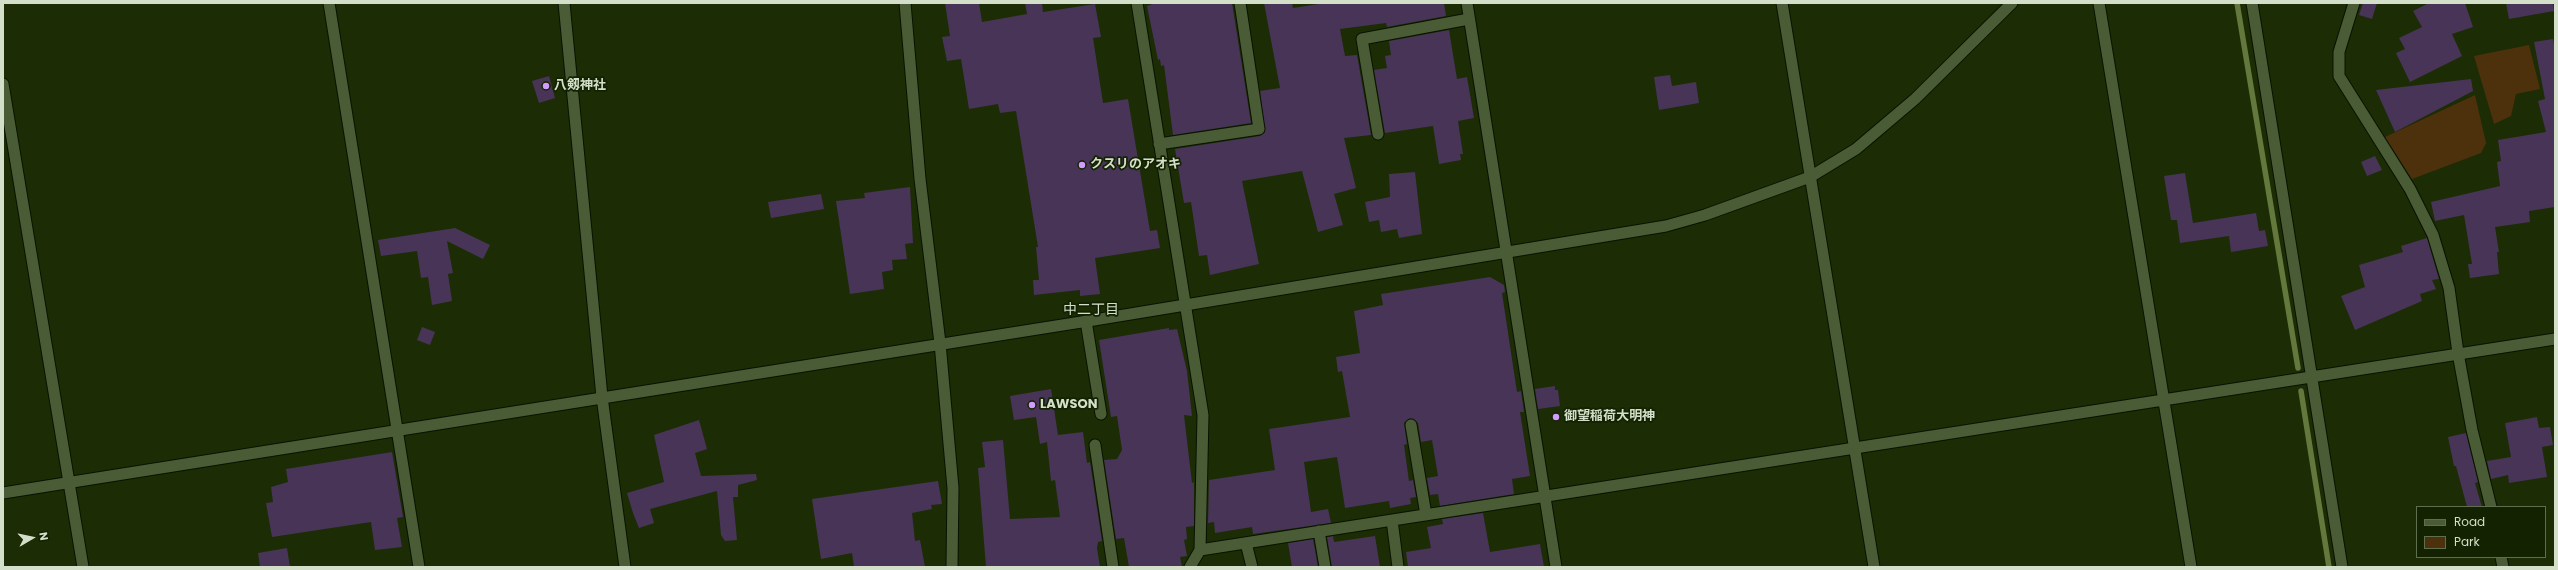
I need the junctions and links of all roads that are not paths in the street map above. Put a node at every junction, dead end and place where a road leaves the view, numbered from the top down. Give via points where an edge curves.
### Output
1 (329, 3) edge
2 (564, 3) edge
3 (905, 3) edge
4 (1137, 3) edge
5 (1240, 3) edge
6 (1466, 3) edge
7 (1782, 3) edge
8 (2012, 3) edge
9 (2099, 3) edge
10 (2252, 3) edge
11 (2354, 3) edge
12 (1469, 19) junction
13 (3, 84) edge
14 (1378, 134) dead end
15 (1159, 144) junction
16 (1810, 176) junction
17 (1507, 250) junction
18 (1185, 305) junction
19 (1086, 321) junction
20 (2555, 339) edge
21 (940, 343) junction
22 (2458, 353) junction
23 (2312, 376) junction
24 (602, 397) junction
25 (2164, 399) junction
26 (1101, 414) dead end
27 (1411, 425) dead end
28 (398, 430) junction
29 (1095, 445) dead end
30 (1856, 448) junction
31 (70, 482) junction
32 (3, 493) edge
33 (1544, 497) junction
34 (2491, 506) edge
35 (1426, 515) junction
36 (1392, 520) junction
37 (1319, 531) junction
38 (1246, 543) junction
39 (1200, 550) junction
40 (83, 567) edge
41 (419, 567) edge
42 (625, 567) edge
43 (952, 567) edge
44 (1113, 567) edge
45 (1190, 567) edge
46 (1252, 567) edge
47 (1325, 567) edge
48 (1398, 567) edge
49 (1556, 567) edge
50 (1874, 567) edge
51 (2191, 567) edge
52 (2342, 567) edge

1 - 28 street
2 - 24 street
3 - 21 street via 920,179
4 - 15 street
5 - 15 street via 1258,129
6 - 12 street
7 - 16 street
8 - 16 street via 1915,99 1856,149
9 - 25 street
10 - 23 street
11 - 22 street via 2339,52 2338,76 2410,189 2433,235 2449,288
12 - 14 street via 1362,39
12 - 17 street
13 - 31 street
15 - 18 street
16 - 17 street via 1705,215 1666,226
16 - 30 street
17 - 18 street
17 - 33 street
18 - 19 street
18 - 39 street via 1203,415
19 - 21 street
19 - 26 street
20 - 22 street
21 - 24 street
21 - 43 street via 953,488
22 - 23 street
22 - 34 street via 2472,430
23 - 25 street
23 - 52 street
24 - 28 street
24 - 42 street
25 - 30 street
25 - 51 street
27 - 35 street
28 - 31 street
28 - 41 street
29 - 44 street
30 - 33 street
30 - 50 street
31 - 32 street
31 - 40 street
33 - 35 street
33 - 49 street
35 - 36 street
36 - 37 street
36 - 48 street
37 - 38 street
37 - 47 street
38 - 39 street
38 - 46 street
39 - 45 street

